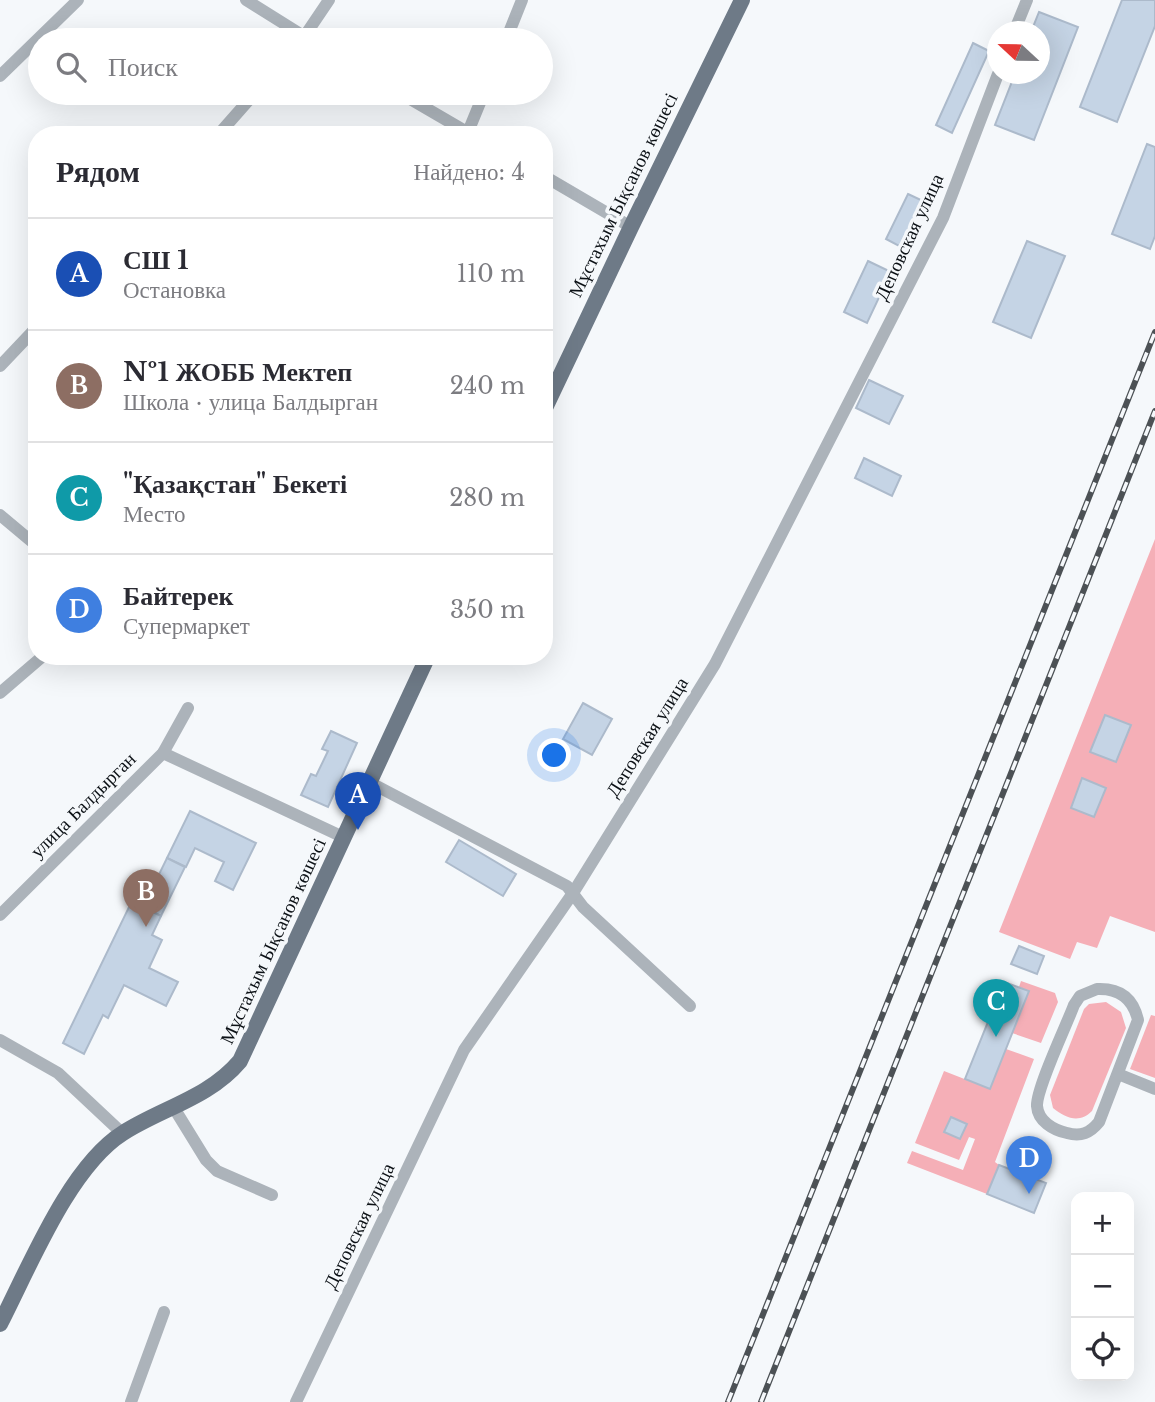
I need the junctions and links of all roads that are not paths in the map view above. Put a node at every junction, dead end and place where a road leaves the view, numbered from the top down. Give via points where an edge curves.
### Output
1 (78, 0) edge
2 (246, 0) edge
3 (329, 0) edge
4 (522, 0) edge
5 (742, 0) edge
6 (1027, 0) edge
7 (1018, 21) edge
8 (49, 28) edge
9 (288, 28) edge
10 (312, 28) edge
11 (511, 28) edge
12 (28, 49) edge
13 (0, 76) edge
14 (994, 84) edge
15 (244, 105) edge
16 (421, 105) edge
17 (480, 105) edge
18 (226, 126) edge
19 (458, 126) edge
20 (472, 126) edge
21 (553, 181) edge
22 (631, 227) junction
23 (28, 336) edge
24 (0, 366) edge
25 (553, 391) edge
26 (0, 515) edge
27 (28, 538) edge
28 (33, 665) edge
29 (424, 665) edge
30 (0, 693) edge
31 (188, 708) dead end
32 (163, 752) junction
33 (369, 782) junction
34 (343, 837) junction
35 (573, 893) junction
36 (0, 915) edge
37 (690, 1006) dead end
38 (0, 1040) edge
39 (1118, 1074) junction
40 (1155, 1089) edge
41 (174, 1108) junction
42 (122, 1133) junction
43 (272, 1195) dead end
44 (164, 1312) dead end
45 (0, 1324) edge
46 (131, 1402) edge
47 (296, 1402) edge

1 - 8 street
2 - 9 street
3 - 10 street
4 - 11 street
5 - 22 main road, Мұстахым Ықсанов көшесі
6 - 7 street
12 - 13 street
14 - 35 street, Деповская улица via 943,218 715,664
15 - 18 street
16 - 19 street
17 - 20 street
21 - 22 street
22 - 25 main road, Мұстахым Ықсанов көшесі
23 - 24 street
26 - 27 street
28 - 30 street
29 - 33 main road, Мұстахым Ықсанов көшесі
31 - 32 street, улица Балдырган
32 - 34 street, улица Балдырган
32 - 36 street, улица Балдырган
33 - 34 main road, Мұстахым Ықсанов көшесі
33 - 35 street via 563,883
34 - 41 main road, Мұстахым Ықсанов көшесі via 240,1061 218,1083
35 - 37 street
35 - 47 street, Деповская улица via 464,1050
38 - 42 street via 58,1073
39 - 39 street via 1136,1029 1136,1011 1122,994 1088,991 1074,1004 1038,1096 1039,1114 1061,1132 1088,1133 1099,1122
39 - 40 street
41 - 42 main road, Мұстахым Ықсанов көшесі
41 - 43 street via 217,1171
42 - 45 main road, Мұстахым Ықсанов көшесі via 100,1153 61,1207
44 - 46 street

